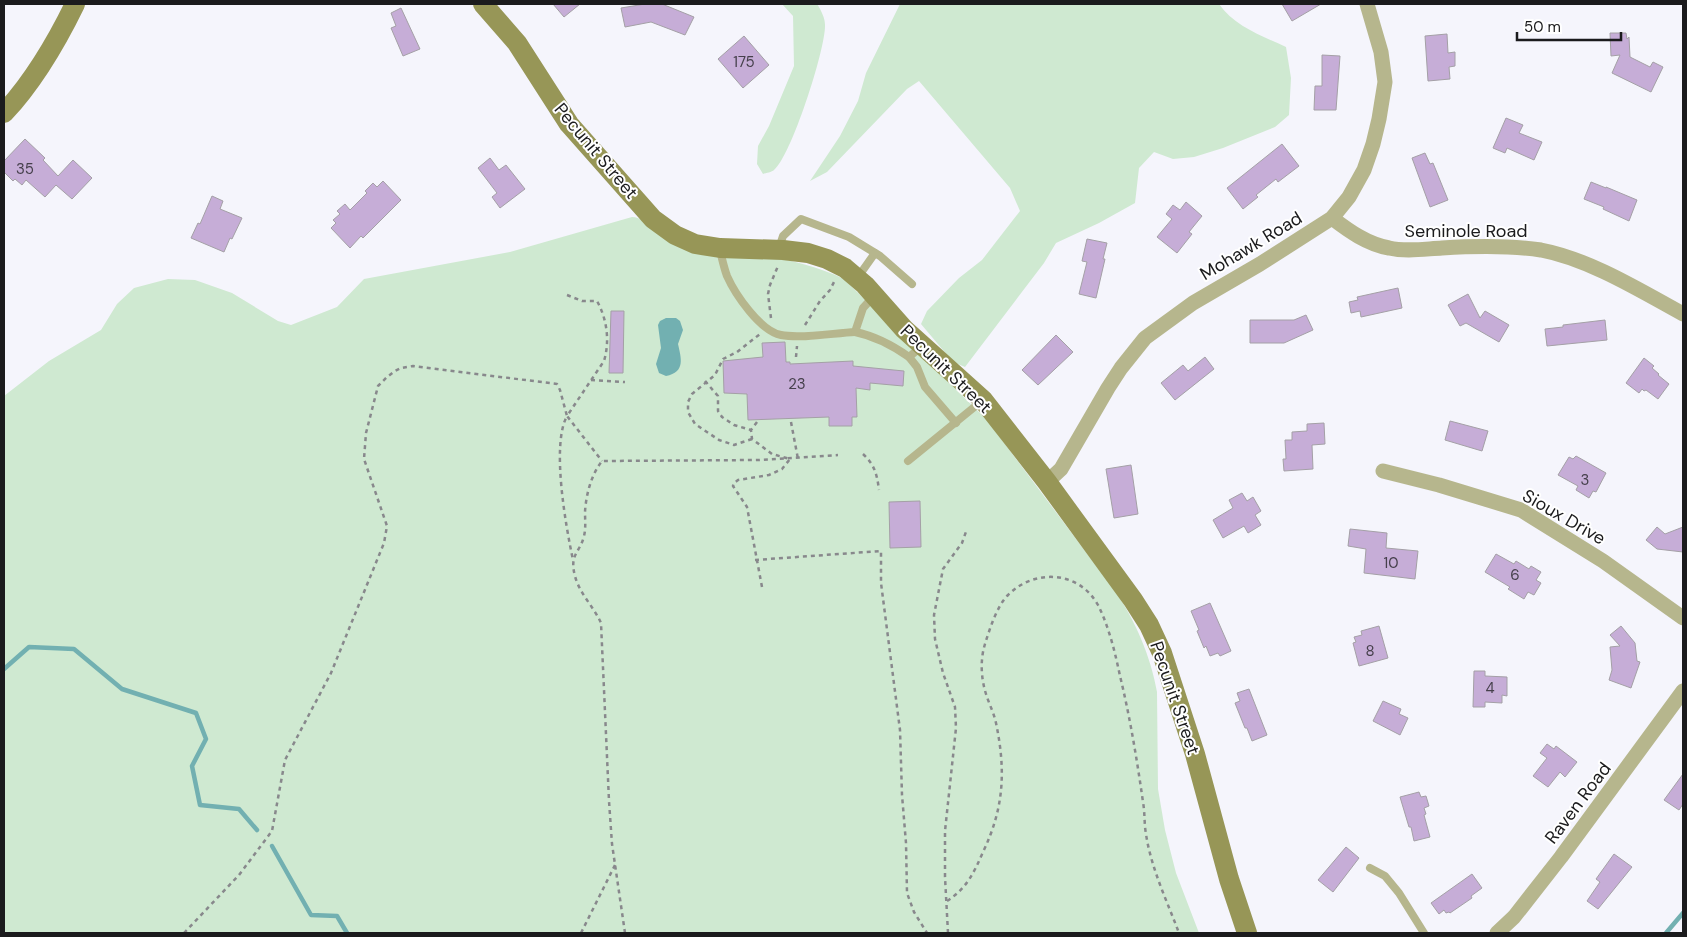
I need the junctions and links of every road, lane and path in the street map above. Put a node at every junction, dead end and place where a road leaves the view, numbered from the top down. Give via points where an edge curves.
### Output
1 (75, 4) edge
2 (483, 4) edge
3 (1367, 4) edge
4 (4, 113) edge
5 (1332, 218) junction
6 (720, 248) junction
7 (781, 250) junction
8 (875, 253) junction
9 (852, 272) junction
10 (912, 284) dead end
11 (567, 295) dead end
12 (874, 296) junction
13 (1683, 314) edge
14 (767, 328) junction
15 (855, 332) junction
16 (799, 335) junction
17 (915, 351) junction
18 (796, 357) dead end
19 (590, 380) junction
20 (625, 382) dead end
21 (706, 382) junction
22 (983, 400) junction
23 (567, 416) junction
24 (757, 422) dead end
25 (791, 422) dead end
26 (956, 422) junction
27 (751, 430) junction
28 (752, 439) junction
29 (863, 454) dead end
30 (838, 455) dead end
31 (790, 459) junction
32 (798, 459) junction
33 (602, 461) junction
34 (908, 461) dead end
35 (1383, 471) dead end
36 (1047, 482) junction
37 (879, 490) dead end
38 (967, 529) dead end
39 (573, 560) junction
40 (755, 560) junction
41 (762, 587) dead end
42 (1683, 618) edge
43 (1683, 691) edge
44 (615, 864) junction
45 (1370, 868) dead end
46 (947, 901) junction
47 (184, 933) edge
48 (581, 933) edge
49 (625, 933) edge
50 (927, 933) edge
51 (948, 933) edge
52 (1179, 933) edge
53 (1247, 933) edge
54 (1424, 933) edge
55 (1497, 933) edge

1 - 4 street via 37,72
2 - 6 street, Pecunit Street via 517,43 569,124 653,219 686,241
3 - 5 street, Mohawk Road via 1381,52 1384,82 1379,119 1364,170
5 - 13 street, Seminole Road via 1350,232 1388,248 1499,246 1562,255
5 - 36 street, Mohawk Road via 1193,303 1145,338 1108,388 1061,469
6 - 7 street, Pecunit Street
6 - 14 lane via 728,278
7 - 8 lane via 783,236 801,219 849,237
7 - 9 street, Pecunit Street via 817,255
7 - 14 path via 780,263 768,294 771,322
8 - 9 lane
8 - 10 lane
9 - 12 street, Pecunit Street
9 - 16 path via 836,273 830,290
11 - 19 path via 582,301 597,301 607,324 606,353 599,370
12 - 15 lane via 863,308
12 - 17 street, Pecunit Street
14 - 16 lane via 781,335
14 - 21 path via 723,359 715,375
15 - 16 lane
15 - 17 lane
16 - 18 path
17 - 22 street, Pecunit Street
17 - 26 lane via 925,387
19 - 20 path
19 - 23 path
21 - 27 path via 718,396 718,411 722,417
21 - 28 path via 690,397 688,412 692,420 702,431 724,443 734,445
22 - 26 lane
22 - 36 street, Pecunit Street
23 - 33 path
23 - 39 path via 563,425 561,463
23 - 47 path via 558,386 550,382 413,366 387,376 378,386 366,433 364,459 386,520 384,543 331,673 285,760 272,831 239,875
24 - 27 path
25 - 32 path
26 - 34 lane
27 - 28 path
28 - 31 path via 772,454
29 - 37 path via 876,472
30 - 32 path
31 - 32 path
31 - 33 path
31 - 40 path via 782,469 769,475 734,482 733,486 746,507
33 - 39 path via 590,485 584,538
35 - 42 street, Sioux Drive via 1521,510 1603,561
36 - 53 street, Pecunit Street via 1133,600 1162,653
38 - 46 path via 962,544 943,568 934,615 935,639 955,707 956,728 945,831
39 - 44 path via 575,578 601,624 608,801
40 - 41 path
40 - 50 path via 881,551 881,583 900,730 907,893
43 - 55 street, Raven Road via 1561,857 1514,917
44 - 48 path
44 - 49 path
45 - 54 lane via 1385,876 1399,892
46 - 51 path
46 - 52 path via 970,881 1000,807 1002,770 997,731 982,674 985,644 1007,596 1028,581 1054,577 1082,585 1104,619 1124,689 1150,852

